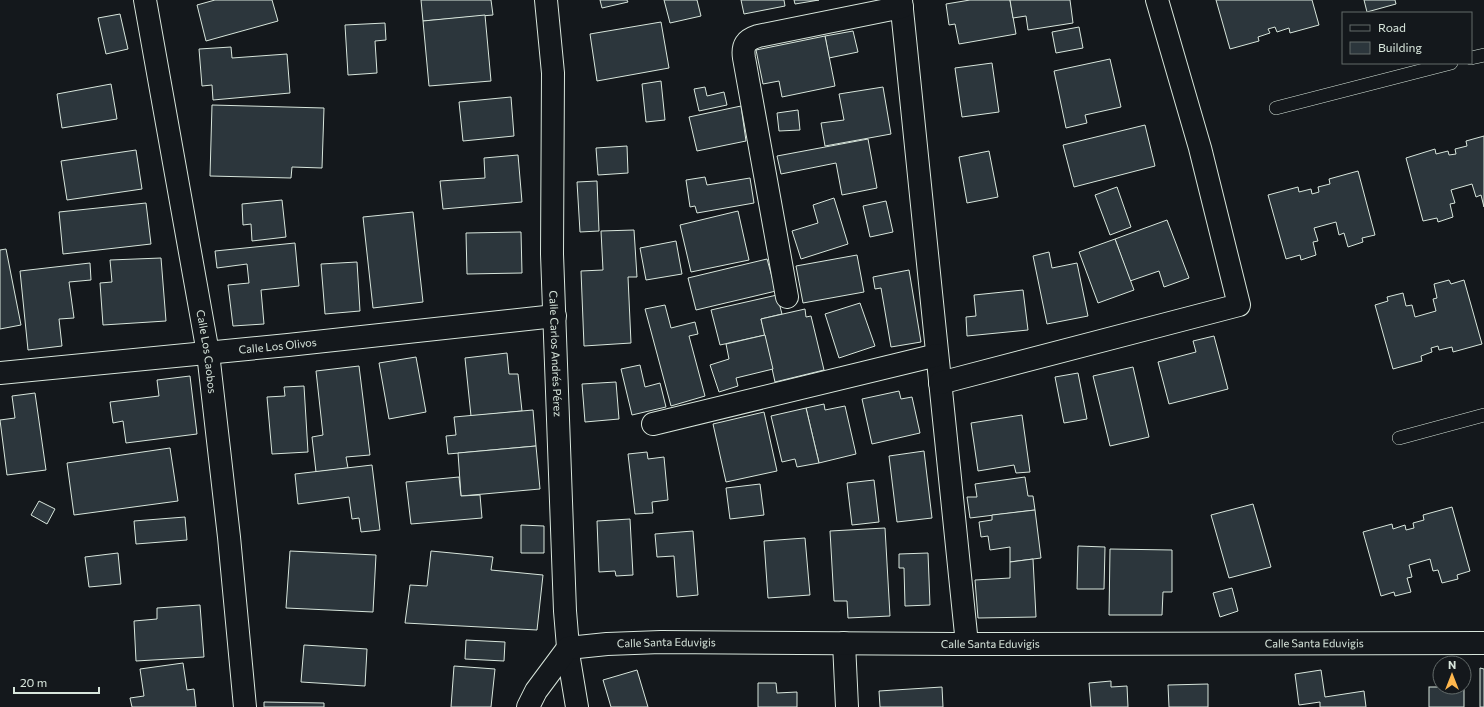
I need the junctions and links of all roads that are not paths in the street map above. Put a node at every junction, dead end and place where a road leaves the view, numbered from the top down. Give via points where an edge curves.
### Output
1 (145, 0) edge
2 (546, 0) edge
3 (1157, 0) edge
4 (901, 4) edge
5 (1484, 55) edge
6 (1472, 58) edge
7 (1447, 64) edge
8 (1276, 108) dead end
9 (787, 297) dead end
10 (555, 316) junction
11 (208, 353) junction
12 (937, 355) junction
13 (0, 372) edge
14 (940, 382) junction
15 (1484, 415) edge
16 (653, 424) dead end
17 (1399, 438) dead end
18 (844, 643) junction
19 (1484, 643) edge
20 (968, 644) junction
21 (568, 648) junction
22 (245, 707) edge
23 (528, 707) edge
24 (577, 707) edge
25 (848, 707) edge

1 - 11 street, Calle Los Caobos
2 - 10 street, Calle Carlos Andrés Pérez via 553,74 552,254
3 - 14 street via 1200,148 1239,305
4 - 9 street via 758,36 746,41 744,46 744,58
4 - 12 street
5 - 6 lane
7 - 8 lane
10 - 11 street, Calle Los Olivos
10 - 21 street, Calle Carlos Andrés Pérez
11 - 13 street, Calle Los Olivos
11 - 22 street, Calle Los Caobos
12 - 14 street
12 - 16 street
14 - 20 street
15 - 17 lane
18 - 20 street, Calle Santa Eduvigis
18 - 21 street, Calle Santa Eduvigis via 661,642
18 - 25 street
19 - 20 street, Calle Santa Eduvigis
21 - 23 street via 536,691
21 - 24 street, Calle Carlos Andrés Pérez

